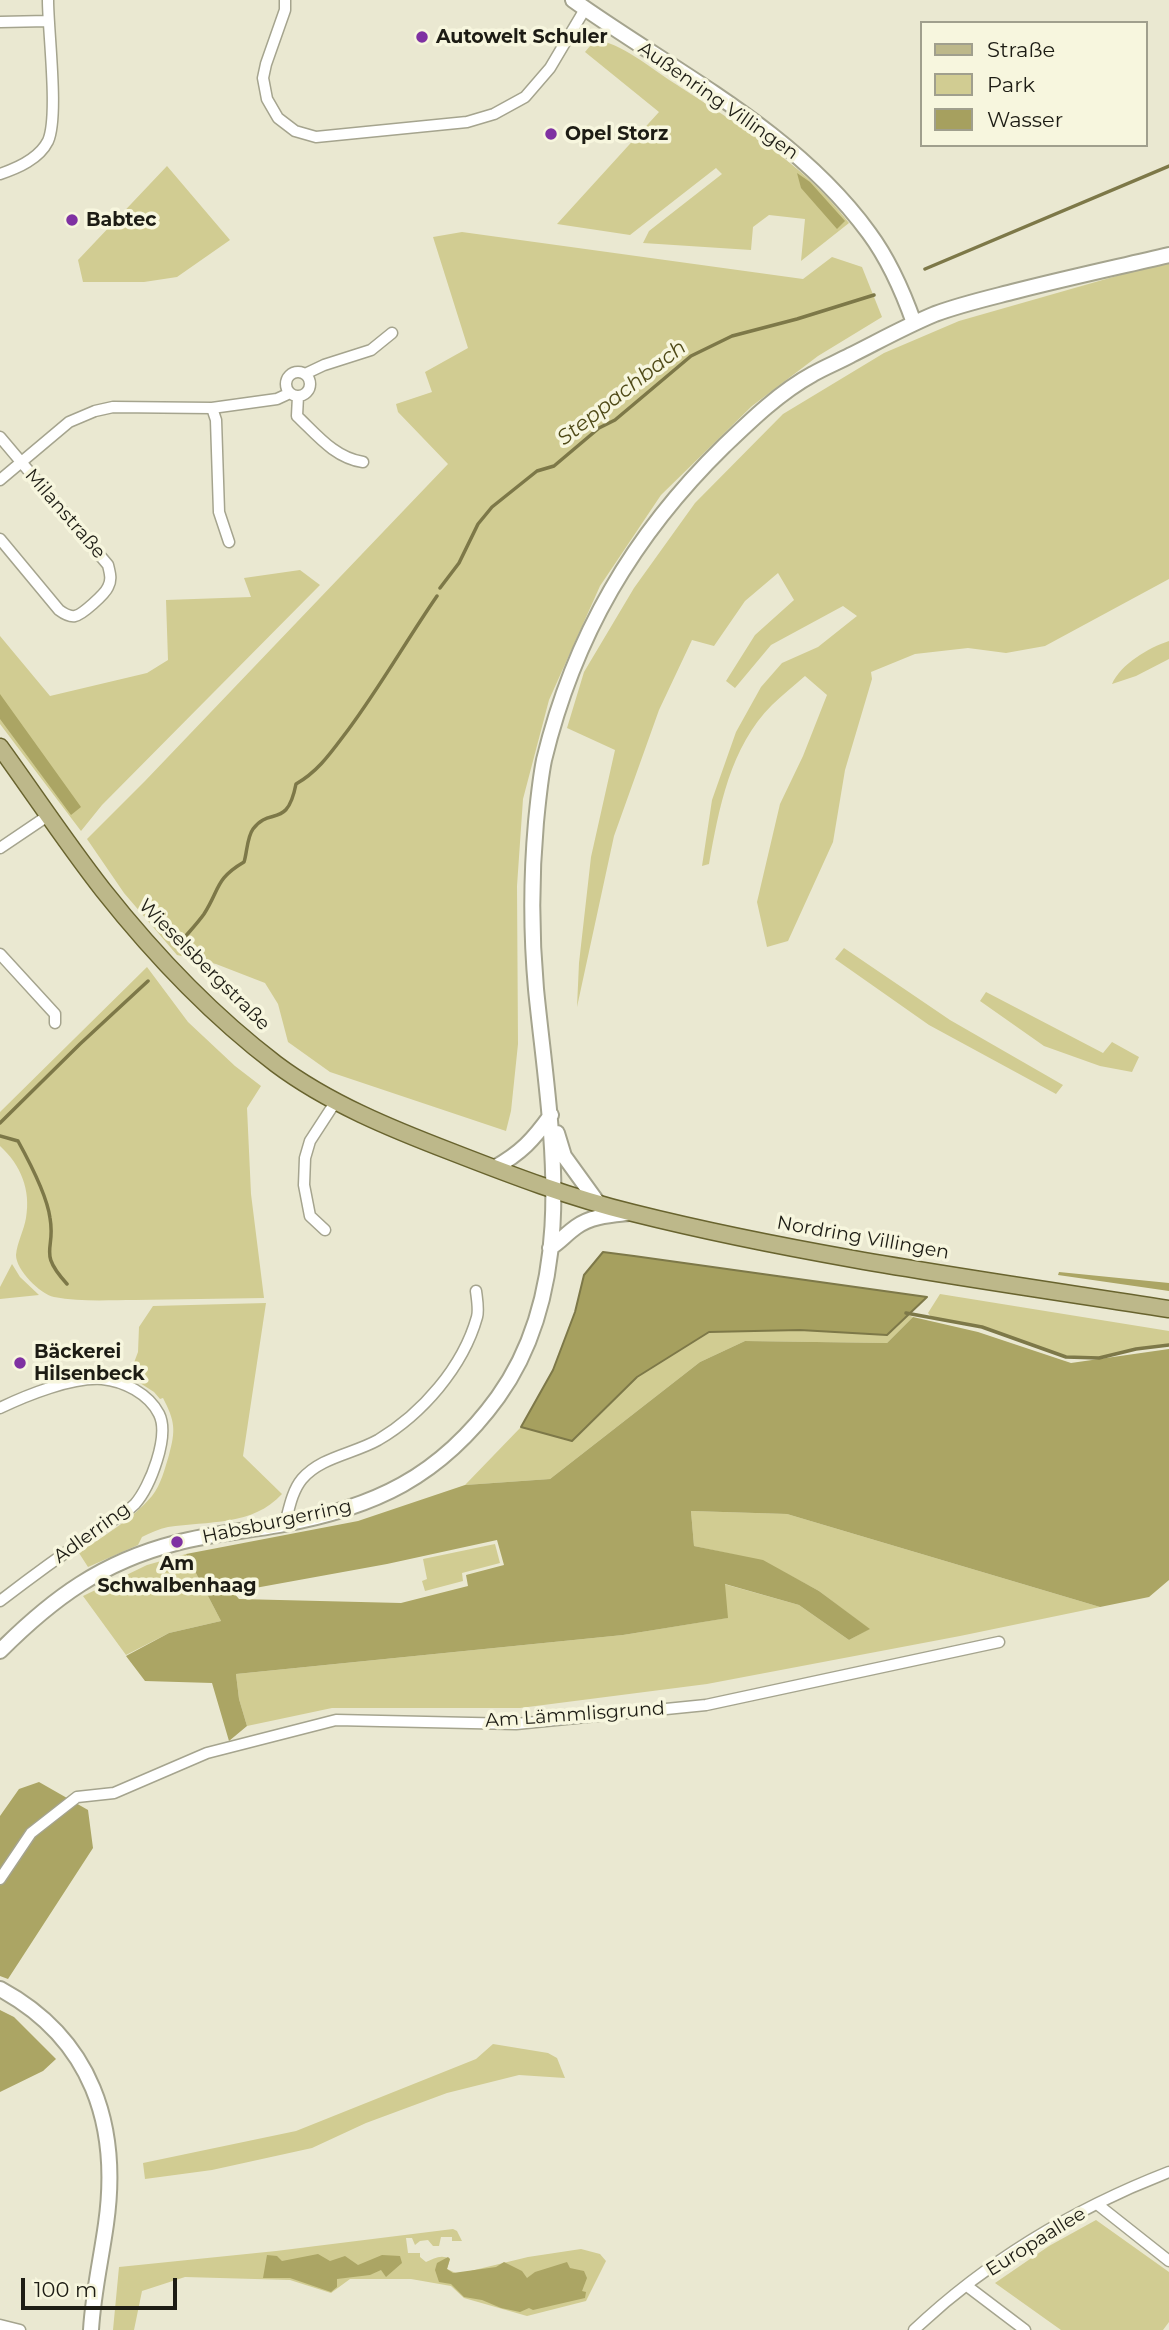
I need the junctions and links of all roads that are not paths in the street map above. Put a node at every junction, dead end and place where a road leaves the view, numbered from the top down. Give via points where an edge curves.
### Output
1 (48, 0) edge
2 (285, 0) edge
3 (573, 0) edge
4 (585, 9) junction
5 (48, 21) junction
6 (0, 22) edge
7 (0, 174) edge
8 (1169, 255) edge
9 (914, 323) junction
10 (392, 333) dead end
11 (305, 374) junction
12 (294, 394) junction
13 (212, 408) junction
14 (0, 437) edge
15 (363, 462) dead end
16 (21, 463) junction
17 (0, 480) edge
18 (0, 539) edge
19 (229, 542) dead end
20 (0, 747) edge
21 (48, 815) junction
22 (0, 848) edge
23 (0, 954) edge
24 (55, 1023) dead end
25 (336, 1101) junction
26 (551, 1115) junction
27 (494, 1168) junction
28 (554, 1190) junction
29 (598, 1203) junction
30 (632, 1213) junction
31 (325, 1230) dead end
32 (550, 1248) junction
33 (476, 1291) dead end
34 (1169, 1309) edge
35 (0, 1408) edge
36 (285, 1524) junction
37 (0, 1601) edge
38 (999, 1642) dead end
39 (0, 1651) edge
40 (0, 1879) edge
41 (0, 1989) edge
42 (1169, 2172) edge
43 (1097, 2204) junction
44 (1169, 2261) edge
45 (967, 2286) junction
46 (0, 2325) edge
47 (90, 2328) edge
48 (20, 2330) edge
49 (914, 2330) edge
50 (1025, 2330) edge

1 - 5 street
2 - 4 street via 263,78 267,99 278,118 295,131 317,137 467,122 494,114 525,97 542,78
3 - 4 street, Außenring Villingen
4 - 9 street, Außenring Villingen via 764,129 825,181 870,234 896,277
5 - 6 street
5 - 7 street via 52,115 48,140 32,160
8 - 9 street via 958,306
9 - 26 street via 811,375 753,418 655,521 600,606 567,682 543,763 537,815 532,940
10 - 11 street via 370,351
11 - 12 street via 310,387 305,394
11 - 12 street via 298,372 288,378 286,386
12 - 13 street
12 - 15 street via 297,416 333,450 348,460
13 - 16 street via 113,407 95,411 69,422
13 - 19 street via 219,512
14 - 16 street, Milanstraße
16 - 17 street, Milanstraße
16 - 18 street, Milanstraße via 113,564 109,587 83,612 66,615
20 - 21 main road, Wieselsbergstraße
21 - 22 street
21 - 25 main road, Wieselsbergstraße via 142,936 229,1025 278,1066
23 - 24 street via 55,1014
25 - 27 main road, Wieselsbergstraße
25 - 31 street via 304,1158 310,1216
26 - 27 street via 532,1142
26 - 28 street, Habsburgerring
26 - 29 street via 564,1156
27 - 28 main road, Wieselsbergstraße
28 - 29 main road, Nordring Villingen
28 - 32 street, Habsburgerring
29 - 30 main road, Nordring Villingen
30 - 32 street via 595,1218
30 - 34 main road, Nordring Villingen via 841,1258
32 - 36 street, Habsburgerring via 540,1304 524,1351 499,1395 459,1444 395,1490 340,1511
33 - 36 street via 478,1315 456,1364 420,1409 377,1440 317,1465 301,1481
35 - 37 street, Adlerring via 68,1384 100,1379 123,1383 141,1393 160,1415 162,1444 135,1504
36 - 39 street, Habsburgerring via 177,1542 112,1566 78,1584
38 - 40 street, Am Lämmlisgrund via 706,1705 516,1724 336,1720 207,1753 114,1793 77,1797 31,1833
41 - 47 street via 61,2035 88,2075 102,2112 109,2142 110,2182
42 - 43 street, Europaallee
43 - 44 street
43 - 45 street, Europaallee via 1042,2233
45 - 49 street, Europaallee
45 - 50 street
46 - 48 street

